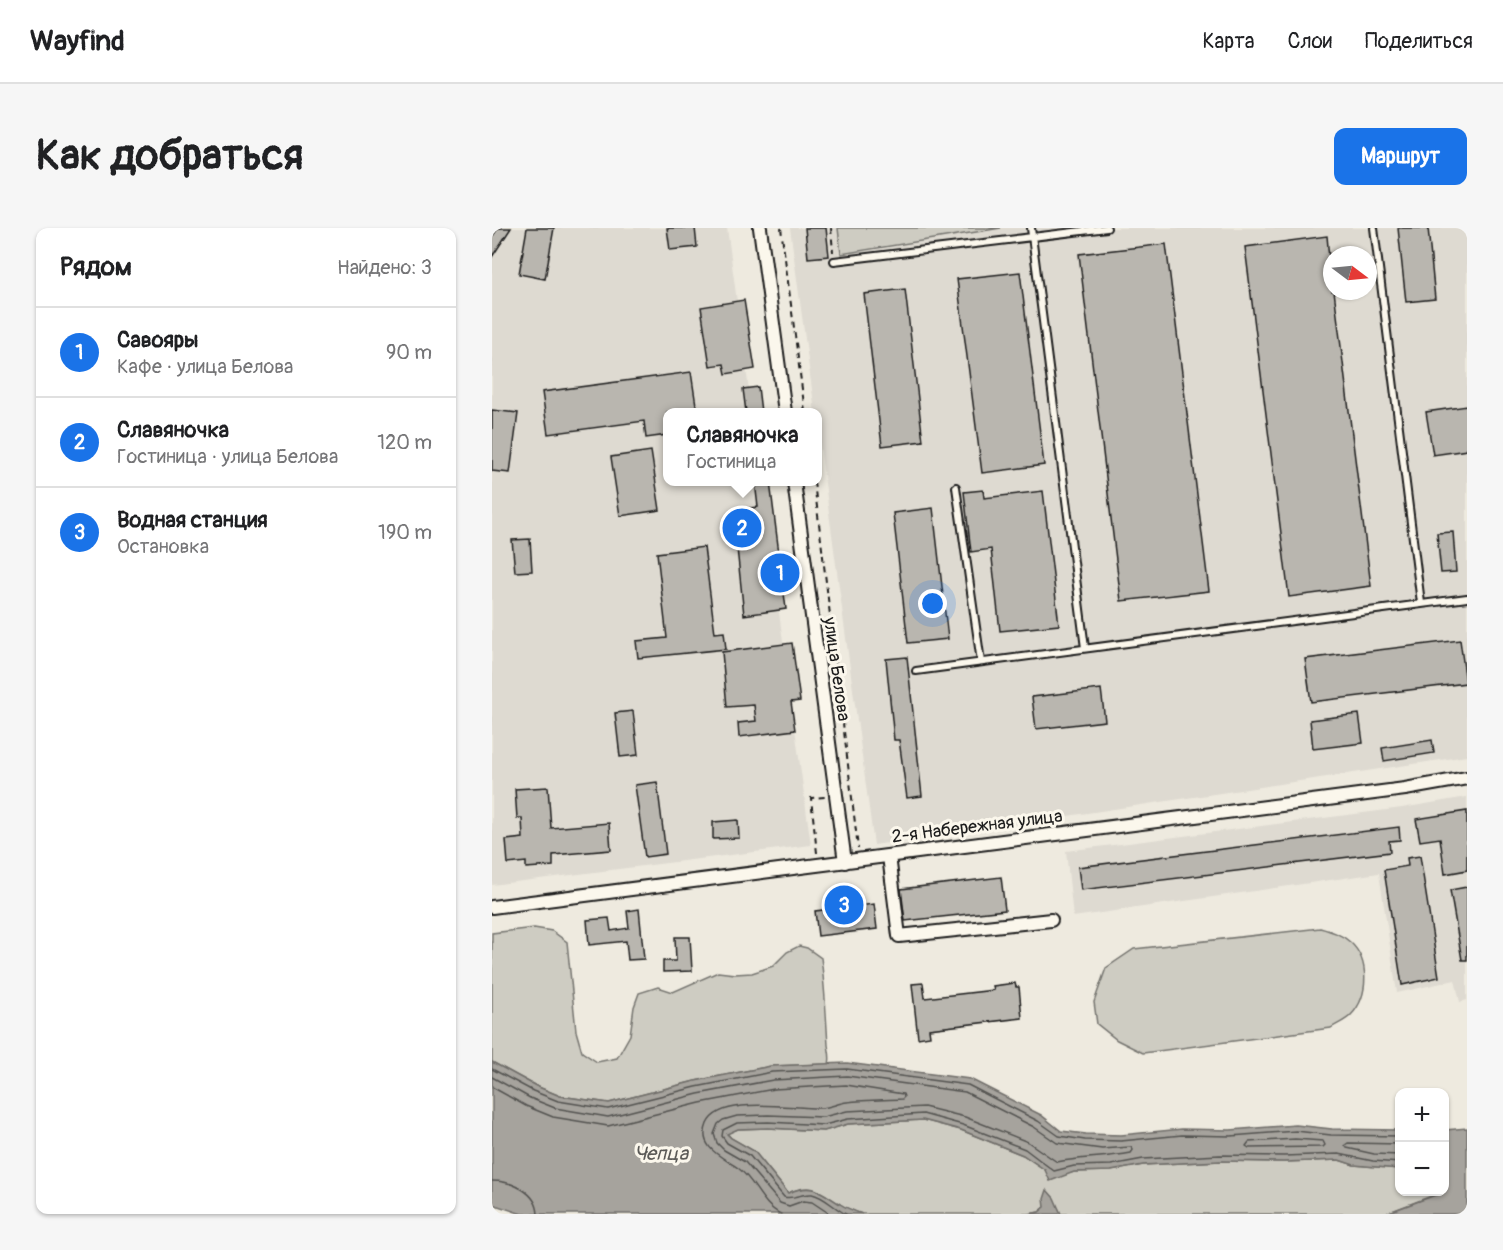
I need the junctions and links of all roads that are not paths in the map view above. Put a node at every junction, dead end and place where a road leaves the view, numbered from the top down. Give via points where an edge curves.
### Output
1 (760, 228) edge
2 (1031, 228) edge
3 (1107, 228) edge
4 (1374, 228) edge
5 (1032, 237) junction
6 (834, 261) road end
7 (784, 408) edge
8 (795, 486) edge
9 (956, 487) dead end
10 (1467, 598) edge
11 (1421, 603) junction
12 (1085, 648) junction
13 (981, 662) junction
14 (916, 671) dead end
15 (1467, 778) edge
16 (889, 856) junction
17 (845, 862) junction
18 (492, 907) edge
19 (1051, 920) dead end

1 - 7 street
2 - 5 lane
3 - 5 lane
4 - 11 lane
5 - 6 lane
5 - 12 lane
8 - 17 street, улица Белова
9 - 13 lane
10 - 11 lane
11 - 12 lane
12 - 13 lane
13 - 14 lane
15 - 16 street, 2-я Набережная улица
16 - 17 street, 2-я Набережная улица
16 - 19 street via 899,936
17 - 18 street, 2-я Набережная улица

